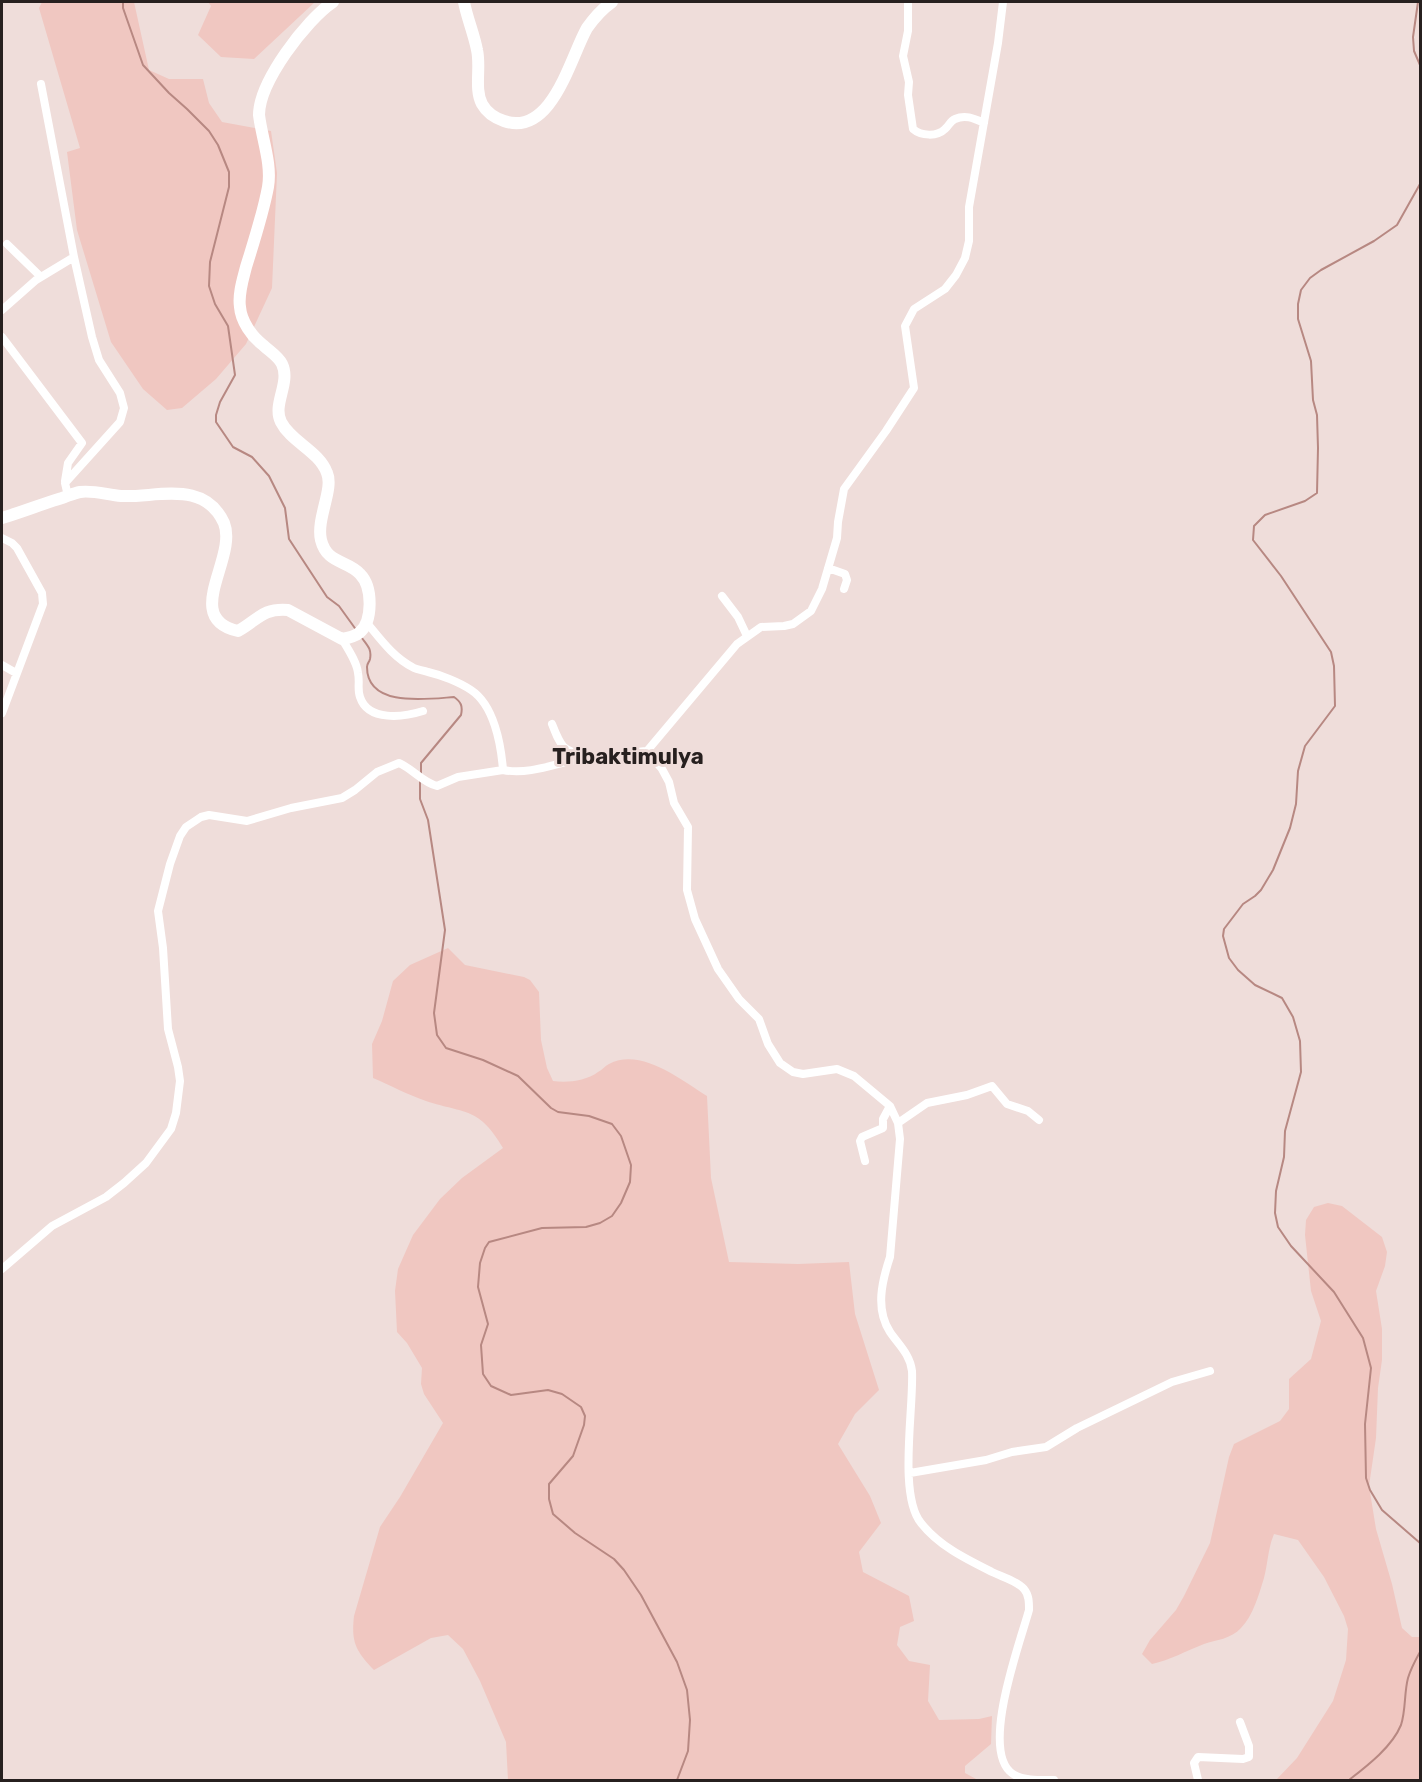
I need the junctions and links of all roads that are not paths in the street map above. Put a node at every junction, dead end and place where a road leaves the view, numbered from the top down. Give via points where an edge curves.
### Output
1 (333, 2) edge
2 (464, 2) edge
3 (612, 2) edge
4 (909, 2) edge
5 (1004, 2) edge
6 (41, 84) dead end
7 (984, 123) junction
8 (7, 244) dead end
9 (74, 257) junction
10 (41, 277) junction
11 (2, 310) edge
12 (2, 337) edge
13 (65, 483) junction
14 (68, 496) junction
15 (2, 518) edge
16 (2, 538) edge
17 (828, 567) junction
18 (844, 589) dead end
19 (722, 596) dead end
20 (367, 623) junction
21 (747, 636) junction
22 (342, 639) junction
23 (2, 665) edge
24 (16, 673) junction
25 (423, 711) dead end
26 (2, 713) edge
27 (552, 724) dead end
28 (647, 751) junction
29 (589, 757) junction
30 (503, 770) junction
31 (890, 1106) junction
32 (1040, 1120) dead end
33 (898, 1123) junction
34 (865, 1161) dead end
35 (2, 1269) edge
36 (1210, 1371) dead end
37 (910, 1473) junction
38 (1240, 1722) dead end
39 (1054, 1780) edge
40 (1198, 1780) edge

1 - 20 main road via 305,28 270,78 259,107 268,186 243,276 240,306 252,334 282,364 282,424 327,473 320,523 323,547 334,560 359,573 365,582
2 - 3 main road via 477,50 482,104 494,116 515,124 532,119 551,101 588,27
4 - 7 street via 903,56 913,129 937,134 954,119 966,117
5 - 7 street
6 - 9 street
7 - 17 street via 964,258 945,289 914,309 907,320 905,332 914,388 844,489
8 - 10 street
9 - 10 street
9 - 13 street via 99,360 120,393 124,408 116,427
10 - 11 street
12 - 13 street via 82,443 68,463
13 - 14 street
14 - 15 main road
14 - 22 main road via 80,492 122,496 171,492 199,499 218,514 225,529 223,561 211,602 219,623 238,631 267,611 288,610
16 - 24 street via 15,545 42,593 43,604
17 - 18 street via 845,574
17 - 21 street via 819,595 804,617 784,626 761,627
19 - 21 street
20 - 22 main road via 358,634
20 - 30 street via 390,651 415,668 479,696 494,725
21 - 28 street via 723,658
22 - 25 street via 357,668 359,695 365,705 378,714 396,717
23 - 24 street
24 - 26 street
27 - 29 street via 562,748
28 - 29 street
28 - 31 street via 662,769 688,827 687,890 695,919 718,969 759,1019 772,1052 793,1072 845,1071
29 - 30 street via 532,769
30 - 35 street via 458,777 437,786 399,763 377,772 342,798 246,821 209,815 186,826 170,864 158,911 168,1029 180,1081 171,1129 124,1183 52,1226
31 - 33 street
31 - 34 street via 882,1128 860,1141
32 - 33 street via 1007,1104 992,1086 927,1103
33 - 37 street via 890,1257 880,1307 889,1331 912,1369
36 - 37 street via 1172,1382 1046,1447
37 - 39 street via 914,1511 931,1534 958,1554 1018,1584 1027,1594 1029,1610 1002,1706 1001,1758 1014,1775
38 - 40 street via 1249,1757 1198,1757 1194,1763

